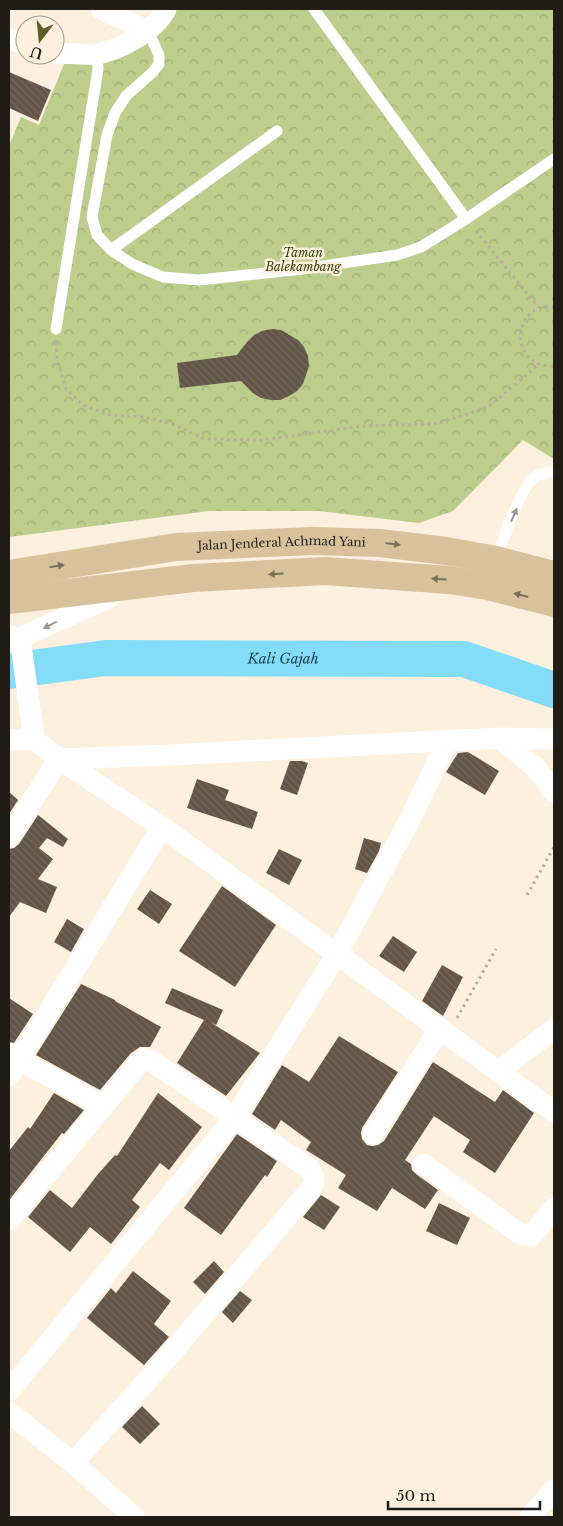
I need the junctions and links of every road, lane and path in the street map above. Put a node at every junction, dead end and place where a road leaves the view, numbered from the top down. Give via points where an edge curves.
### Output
1 (101, 9) edge
2 (166, 9) edge
3 (314, 9) edge
4 (148, 31) junction
5 (65, 53) edge
6 (97, 54) junction
7 (276, 131) dead end
8 (554, 159) edge
9 (466, 219) junction
10 (111, 250) junction
11 (554, 306) edge
12 (539, 308) junction
13 (56, 328) joint
14 (539, 364) junction
15 (554, 366) edge
16 (554, 472) edge
17 (491, 573) junction
18 (9, 574) edge
19 (554, 575) edge
20 (124, 586) junction
21 (9, 600) edge
22 (554, 603) edge
23 (17, 642) edge
24 (32, 730) junction
25 (500, 738) junction
26 (554, 739) edge
27 (9, 740) edge
28 (448, 740) junction
29 (59, 759) junction
30 (554, 792) edge
31 (162, 827) junction
32 (9, 838) edge
33 (554, 847) edge
34 (527, 895) dead end
35 (496, 949) dead end
36 (337, 954) junction
37 (554, 1029) edge
38 (444, 1031) junction
39 (12, 1065) edge
40 (499, 1071) junction
41 (103, 1106) junction
42 (554, 1112) edge
43 (235, 1117) junction
44 (373, 1134) dead end
45 (423, 1164) dead end
46 (554, 1208) edge
47 (9, 1220) edge
48 (9, 1391) edge
49 (9, 1412) edge
50 (73, 1463) junction
51 (554, 1490) edge
52 (134, 1517) edge
53 (530, 1517) edge

1 - 4 street
2 - 4 street
3 - 9 lane
4 - 6 street via 126,44
4 - 10 lane via 159,55 159,64 126,96 115,113 107,135 92,217 97,235
5 - 6 street
6 - 13 lane via 98,69
7 - 10 lane
8 - 9 lane
9 - 10 lane via 421,247 397,255 199,280 163,277 132,264
9 - 12 path
11 - 12 path
12 - 14 path via 527,316 520,329 521,343 527,356
13 - 14 path via 57,359 66,388 83,405 110,415 145,417 175,425 204,439 263,440 363,426 435,424 487,408
14 - 15 path
17 -> 16 lane via 523,493 532,479 543,472
18 -> 17 main road, Jalan Jenderal Achmad Yani via 176,547 313,541 380,543 446,551
17 - 19 main road, Jalan Jenderal Achmad Yani
17 -> 20 main road, Jalan Jenderal Achmad Yani via 449,580 325,571 193,578
22 -> 17 main road, Jalan Jenderal Achmad Yani
20 - 21 main road, Jalan Jenderal Achmad Yani
20 -> 23 street via 108,598
23 - 24 street
24 - 27 street
24 - 29 street
25 - 26 street
25 - 28 street
25 - 30 street via 536,768
28 - 29 street
28 - 36 street via 408,823
29 - 31 street
29 - 32 street
31 - 36 street
31 - 39 street via 29,1044
33 - 34 path
35 - 38 path
36 - 38 street
36 - 43 street
37 - 40 street
38 - 40 street
38 - 44 street
39 - 41 street
40 - 42 street
41 - 43 street via 139,1063 150,1060
41 - 47 street
43 - 48 street
43 - 50 street via 310,1170 315,1178 314,1185
45 - 46 street via 520,1234 531,1236
49 - 50 street
50 - 52 street
51 - 53 street

